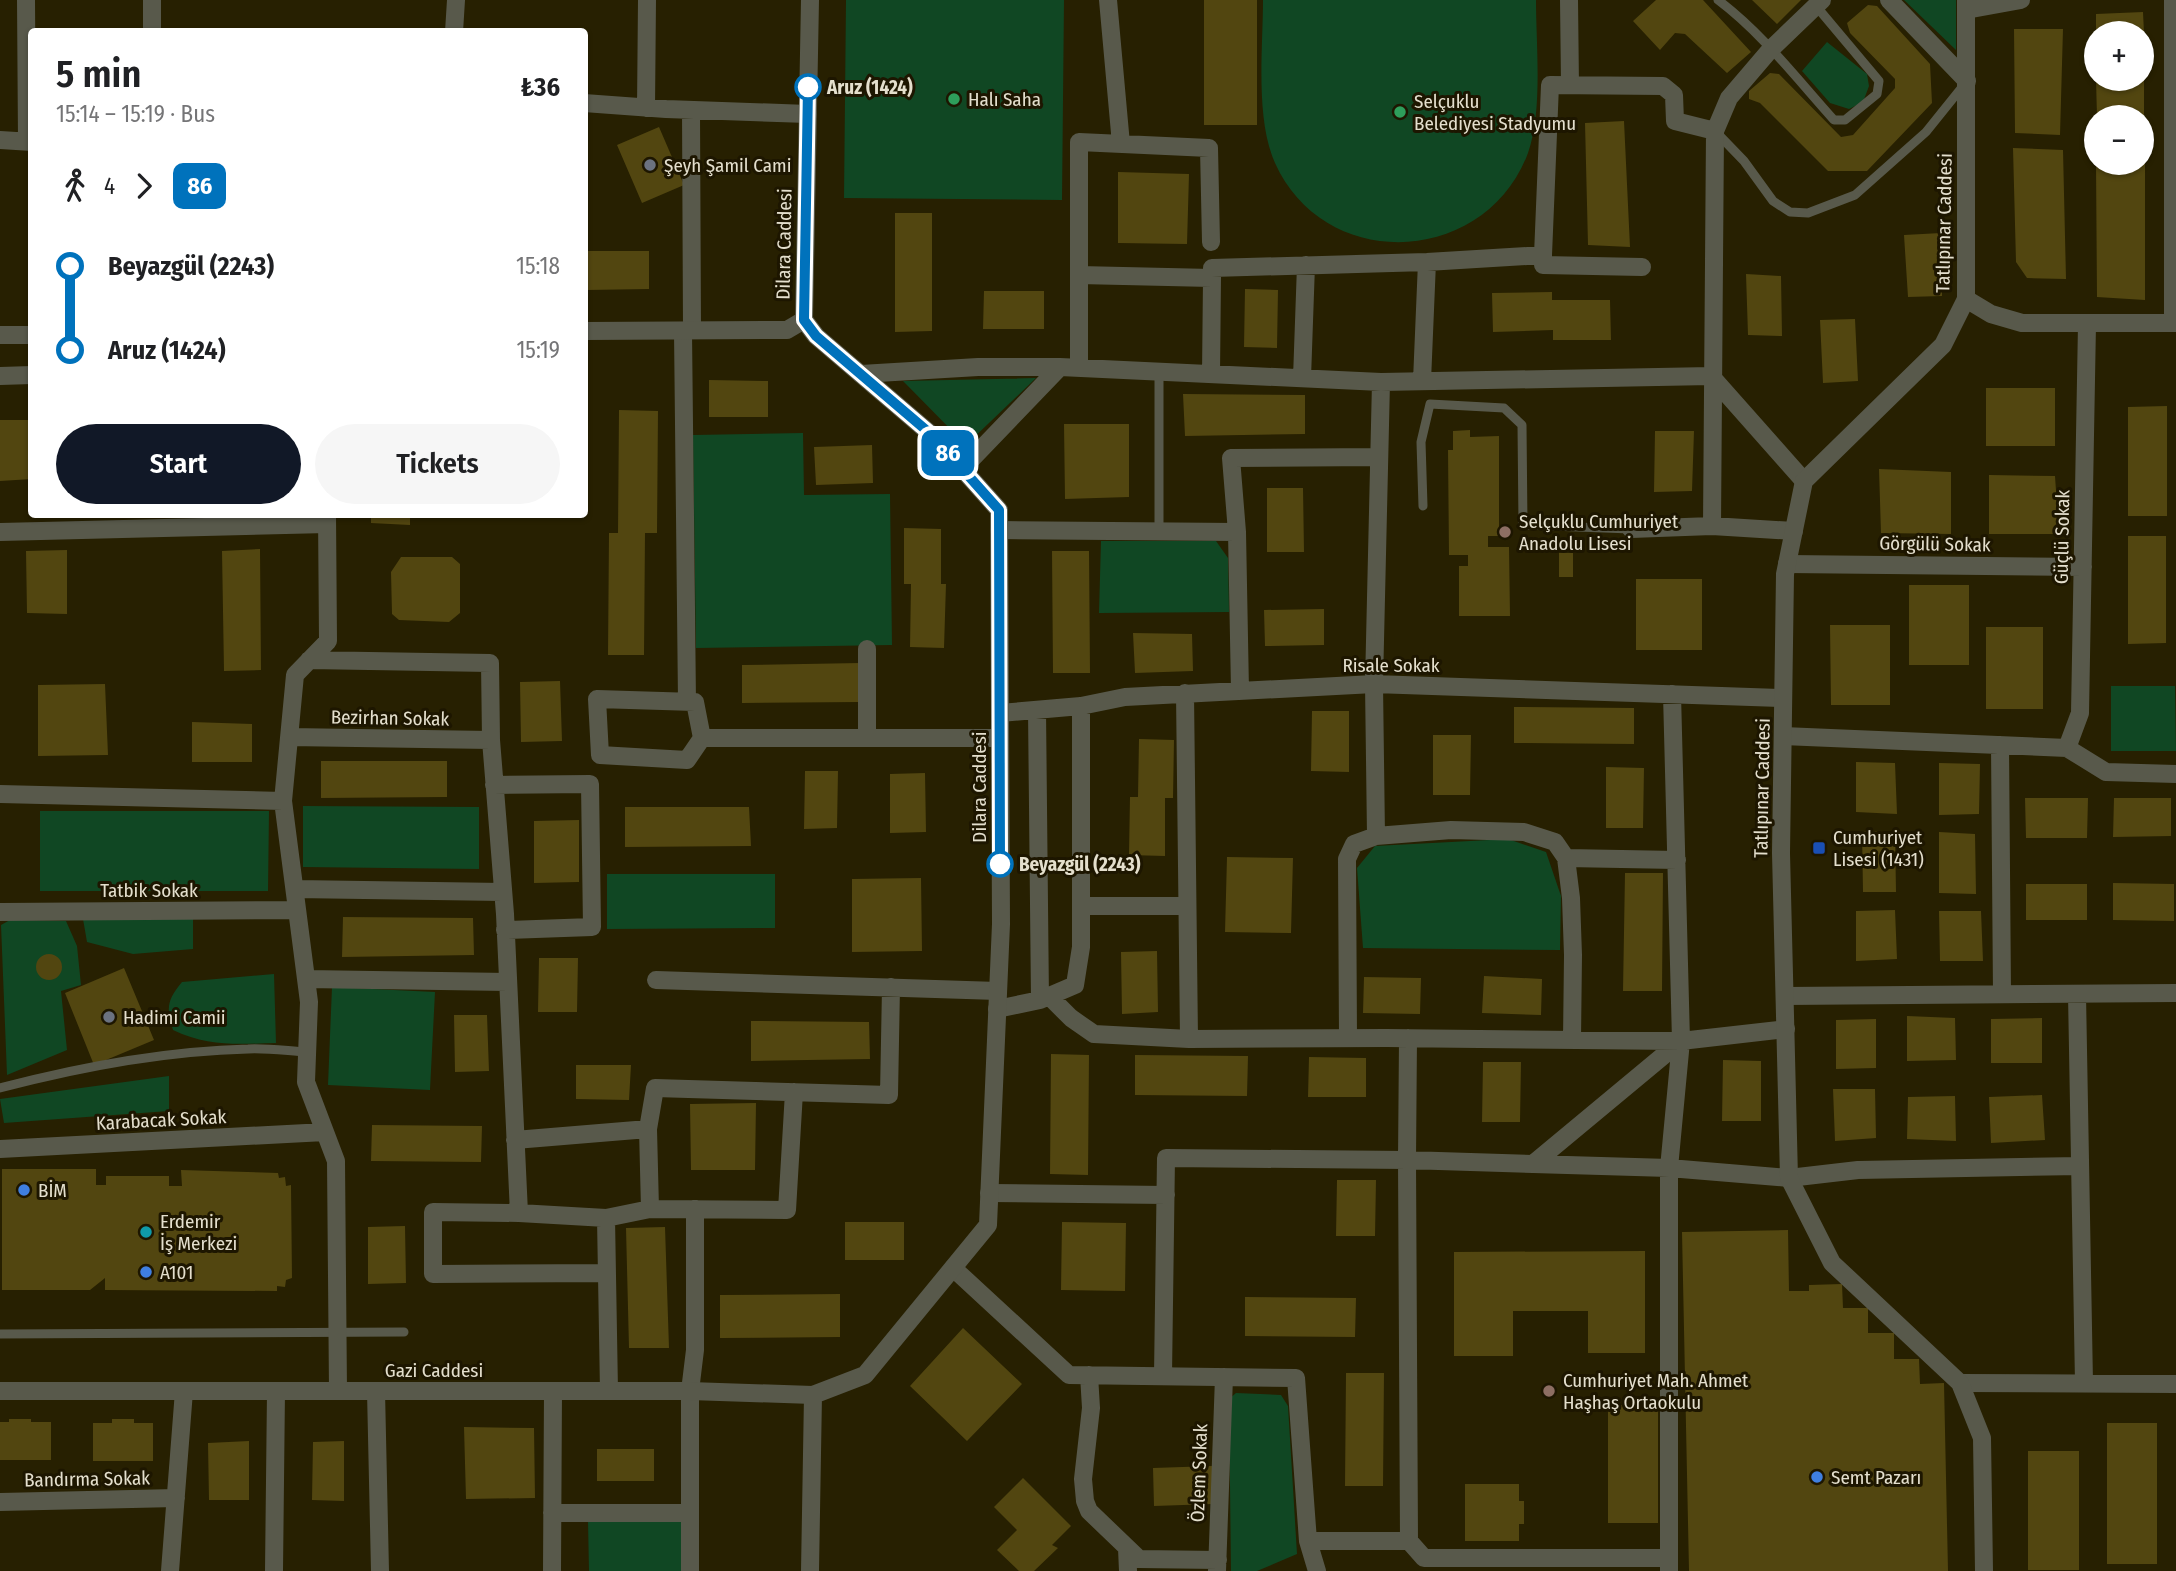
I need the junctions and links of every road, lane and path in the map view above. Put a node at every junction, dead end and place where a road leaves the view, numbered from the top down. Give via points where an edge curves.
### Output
1 (26, 0) edge
2 (152, 0) edge
3 (456, 0) edge
4 (647, 0) edge
5 (810, 0) edge
6 (1108, 0) edge
7 (1569, 0) edge
8 (1718, 0) edge
9 (1889, 0) edge
10 (2021, 0) edge
11 (2173, 0) edge
12 (1819, 3) edge
13 (1966, 5) edge
14 (152, 28) edge
15 (454, 28) edge
16 (1770, 50) junction
17 (1967, 81) junction
18 (1570, 85) junction
19 (28, 94) edge
20 (588, 103) edge
21 (646, 108) junction
22 (691, 110) junction
23 (808, 114) junction
24 (1714, 131) junction
25 (2175, 140) edge
26 (0, 141) edge
27 (28, 141) edge
28 (1121, 144) junction
29 (1211, 242) dead end
30 (1543, 255) junction
31 (1427, 262) junction
32 (1306, 265) junction
33 (1642, 267) dead end
34 (1079, 275) junction
35 (1212, 278) junction
36 (1966, 299) junction
37 (804, 320) junction
38 (2175, 323) edge
39 (2087, 324) junction
40 (588, 331) edge
41 (688, 331) junction
42 (0, 335) edge
43 (28, 335) edge
44 (1060, 367) junction
45 (1079, 368) junction
46 (1159, 372) junction
47 (860, 374) junction
48 (1212, 374) junction
49 (0, 376) edge
50 (28, 376) edge
51 (1711, 376) junction
52 (1302, 378) junction
53 (1422, 381) junction
54 (1381, 382) junction
55 (1379, 457) junction
56 (961, 469) junction
57 (1804, 481) junction
58 (1423, 506) dead end
59 (327, 519) edge
60 (1712, 526) junction
61 (1631, 529) joint
62 (999, 530) junction
63 (1159, 531) junction
64 (1794, 531) junction
65 (0, 532) edge
66 (1237, 532) junction
67 (1787, 564) junction
68 (2083, 567) junction
69 (867, 649) dead end
70 (310, 660) junction
71 (1374, 684) junction
72 (1240, 691) junction
73 (1185, 694) junction
74 (1672, 694) junction
75 (1783, 698) junction
76 (687, 702) junction
77 (1081, 706) junction
78 (1037, 710) junction
79 (1000, 713) junction
80 (1783, 736) junction
81 (289, 737) junction
82 (702, 738) junction
83 (867, 738) junction
84 (1000, 738) junction
85 (491, 740) junction
86 (2000, 746) junction
87 (2067, 748) junction
88 (2176, 774) edge
89 (494, 785) junction
90 (0, 794) edge
91 (283, 801) junction
92 (1376, 835) junction
93 (1566, 858) junction
94 (1677, 860) junction
95 (295, 889) junction
96 (503, 891) junction
97 (1081, 906) junction
98 (1187, 906) junction
99 (298, 910) junction
100 (0, 912) edge
101 (505, 930) junction
102 (306, 979) junction
103 (656, 980) dead end
104 (508, 982) junction
105 (891, 987) junction
106 (2176, 993) edge
107 (2077, 994) junction
108 (2002, 995) junction
109 (1785, 996) junction
110 (1045, 998) junction
111 (998, 1000) junction
112 (1786, 1029) junction
113 (1348, 1038) junction
114 (1408, 1038) junction
115 (1189, 1039) junction
116 (1572, 1040) junction
117 (1681, 1041) junction
118 (307, 1052) junction
119 (0, 1088) edge
120 (794, 1092) junction
121 (648, 1129) junction
122 (325, 1132) junction
123 (515, 1140) junction
124 (0, 1149) edge
125 (1407, 1160) junction
126 (1533, 1164) junction
127 (2080, 1166) junction
128 (1669, 1168) junction
129 (1789, 1178) junction
130 (989, 1193) junction
131 (1166, 1195) junction
132 (650, 1209) junction
133 (695, 1209) junction
134 (519, 1213) junction
135 (606, 1218) junction
136 (953, 1268) junction
137 (607, 1273) junction
138 (338, 1331) junction
139 (404, 1332) dead end
140 (0, 1334) edge
141 (865, 1375) joint
142 (1089, 1375) junction
143 (1163, 1376) junction
144 (1224, 1377) junction
145 (1960, 1383) junction
146 (2084, 1383) junction
147 (2176, 1384) edge
148 (0, 1391) edge
149 (184, 1391) junction
150 (276, 1391) junction
151 (338, 1391) junction
152 (376, 1391) junction
153 (553, 1391) junction
154 (609, 1391) junction
155 (690, 1391) junction
156 (813, 1395) junction
157 (176, 1498) junction
158 (0, 1502) edge
159 (552, 1513) junction
160 (690, 1513) junction
161 (1308, 1541) junction
162 (1409, 1541) junction
163 (1127, 1548) junction
164 (1669, 1565) edge
165 (1218, 1566) edge
166 (170, 1571) edge
167 (274, 1571) edge
168 (380, 1571) edge
169 (552, 1571) edge
170 (690, 1571) edge
171 (810, 1571) edge
172 (1128, 1571) edge
173 (1317, 1571) edge
174 (1984, 1571) edge

1 - 19 street
2 - 14 street
3 - 15 street
4 - 21 street
5 - 23 street, Dilara Caddesi
6 - 28 street
7 - 18 street
8 - 16 lane
9 - 17 street
10 - 13 street
11 - 25 street
12 - 16 street
12 - 16 lane via 1879,81 1877,94 1845,120 1834,120
13 - 17 street, Tatlıpınar Caddesi
16 - 24 street via 1729,98
17 - 24 lane via 1926,132 1855,195 1808,213 1790,212 1773,201 1744,161
17 - 36 street, Tatlıpınar Caddesi
18 - 24 street via 1662,86 1674,95 1675,121
18 - 30 street via 1550,85
20 - 21 street
21 - 22 street
22 - 23 street
22 - 41 street
23 - 37 street, Dilara Caddesi
24 - 51 street
25 - 38 street
26 - 27 street
28 - 29 street via 1209,148
28 - 34 street via 1079,142
30 - 31 street
30 - 33 street via 1543,265
31 - 32 street
31 - 53 street
32 - 35 street via 1212,268
32 - 52 street
34 - 35 street
34 - 45 street
35 - 48 street
36 - 39 street via 2006,320
36 - 57 street, Tatlıpınar Caddesi via 1943,345
37 - 41 street, Dilara Caddesi via 787,331
37 - 47 street, Dilara Caddesi
38 - 39 street
39 - 68 street, Güçlü Sokak
40 - 41 street, Dilara Caddesi
41 - 76 street
42 - 43 street
44 - 45 street
44 - 47 street
44 - 56 street
45 - 46 street
46 - 48 street
46 - 63 lane
47 - 56 street, Dilara Caddesi via 933,436
48 - 52 street
49 - 50 street
51 - 53 street
51 - 57 street
51 - 60 street
52 - 54 street
53 - 54 street
54 - 55 street
55 - 66 street via 1231,458
55 - 71 street
56 - 62 street, Dilara Caddesi via 999,510
57 - 64 street, Tatlıpınar Caddesi
58 - 61 lane via 1421,442 1430,404 1504,408 1522,425 1523,525
59 - 65 street
59 - 70 street via 328,641
60 - 61 street
60 - 64 street
62 - 63 street
62 - 79 street, Dilara Caddesi
63 - 66 street
64 - 67 street, Tatlıpınar Caddesi
66 - 72 street
67 - 68 street, Görgülü Sokak
67 - 75 street, Tatlıpınar Caddesi
68 - 87 street, Güçlü Sokak via 2080,713
69 - 83 street
70 - 81 street via 295,675
70 - 85 street via 490,663
71 - 72 street, Risale Sokak
71 - 74 street, Risale Sokak
71 - 92 street
72 - 73 street, Risale Sokak
73 - 77 street, Risale Sokak via 1125,697
73 - 98 street
74 - 75 street, Risale Sokak
74 - 94 street
75 - 80 street, Tatlıpınar Caddesi
76 - 82 street via 695,702
76 - 82 street via 597,699 600,755 687,760
77 - 78 street, Risale Sokak
77 - 97 street
78 - 79 street, Risale Sokak
78 - 110 street
79 - 84 street, Dilara Caddesi
80 - 86 street
80 - 109 street, Tatlıpınar Caddesi
81 - 85 street, Bezirhan Sokak
81 - 91 street
82 - 83 street
83 - 84 street
84 - 111 street, Dilara Caddesi
85 - 89 street
86 - 87 street
86 - 108 street
87 - 88 street via 2106,772
89 - 96 street
89 - 101 street via 590,784 592,927
90 - 91 street
91 - 95 street
92 - 93 street via 1524,832 1555,842
92 - 113 street via 1354,844 1346,859
93 - 94 street
93 - 116 street via 1573,955
94 - 117 street
95 - 96 street
95 - 99 street
96 - 101 street
97 - 98 street
97 - 110 street via 1075,985
98 - 115 street
99 - 100 street, Tatbik Sokak
99 - 102 street
101 - 104 street
102 - 104 street
102 - 118 street
103 - 105 street
104 - 123 street
105 - 111 street
105 - 120 street via 889,1095
106 - 107 street
107 - 108 street
107 - 127 street
108 - 109 street
109 - 112 street, Tatlıpınar Caddesi
110 - 111 street
110 - 115 street via 1094,1034
111 - 130 street, Dilara Caddesi
112 - 117 street
112 - 129 street, Tatlıpınar Caddesi
113 - 114 street
113 - 115 street
114 - 116 street
114 - 125 street
116 - 117 street
117 - 126 street
117 - 128 street
118 - 119 lane via 249,1048 176,1055 58,1073
118 - 122 street via 306,1082
120 - 121 street via 655,1088
120 - 133 street via 787,1210
121 - 123 street
121 - 132 street
122 - 124 street, Karabacak Sokak
122 - 138 street via 336,1161
123 - 134 street
125 - 126 street
125 - 131 street via 1166,1158
125 - 162 street
126 - 128 street
127 - 129 street via 1858,1170
127 - 146 street
128 - 129 street
128 - 164 street
129 - 145 street, Tatlıpınar Caddesi via 1832,1263
130 - 131 street
130 - 136 street, Dilara Caddesi via 988,1225
131 - 143 street
132 - 133 street
132 - 135 street
133 - 155 street via 695,1350
134 - 135 street
134 - 137 street via 433,1212 433,1274
135 - 137 street
136 - 141 street, Dilara Caddesi
136 - 142 street via 1069,1375
137 - 154 street
138 - 139 lane
138 - 140 lane
138 - 151 street
141 - 156 street, Gazi Caddesi
142 - 143 street
142 - 163 street via 1085,1500 1089,1511
143 - 144 street
144 - 161 street via 1296,1378
144 - 165 street, Özlem Sokak
145 - 146 street
145 - 174 street, Tatlıpınar Caddesi via 1982,1438
146 - 147 street
148 - 149 street, Gazi Caddesi
149 - 150 street, Gazi Caddesi
149 - 157 street
150 - 151 street, Gazi Caddesi
150 - 167 street
151 - 152 street, Gazi Caddesi
152 - 153 street, Gazi Caddesi
152 - 168 street
153 - 154 street, Gazi Caddesi
153 - 159 street
154 - 155 street, Gazi Caddesi
155 - 156 street, Gazi Caddesi
155 - 160 street
156 - 171 street
157 - 158 street, Bandırma Sokak
157 - 166 street
159 - 160 street
159 - 169 street
160 - 170 street
161 - 162 street
161 - 173 street
162 - 164 street via 1424,1558
163 - 165 street via 1139,1559
163 - 172 street

